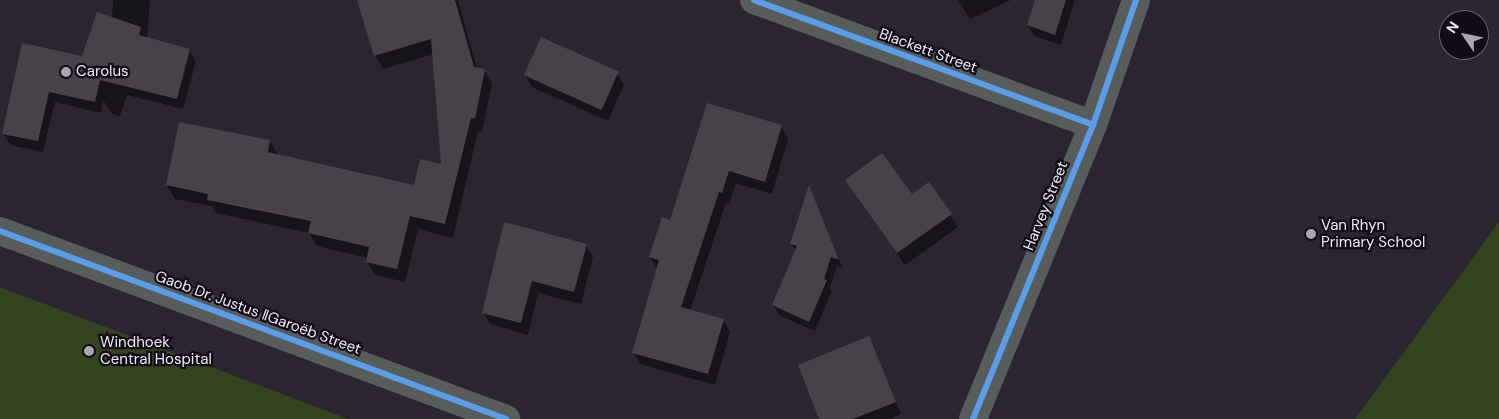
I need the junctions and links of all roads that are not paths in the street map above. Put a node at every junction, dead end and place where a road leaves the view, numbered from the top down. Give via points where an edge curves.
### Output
1 (754, 0) edge
2 (1136, 0) edge
3 (1092, 125) junction
4 (0, 231) edge
5 (506, 419) edge
6 (973, 419) edge

1 - 3 street, Blackett Street
2 - 3 street, Harvey Street
3 - 6 street, Harvey Street
4 - 5 street, Gaob Dr. Justus ǁGaroëb Street

